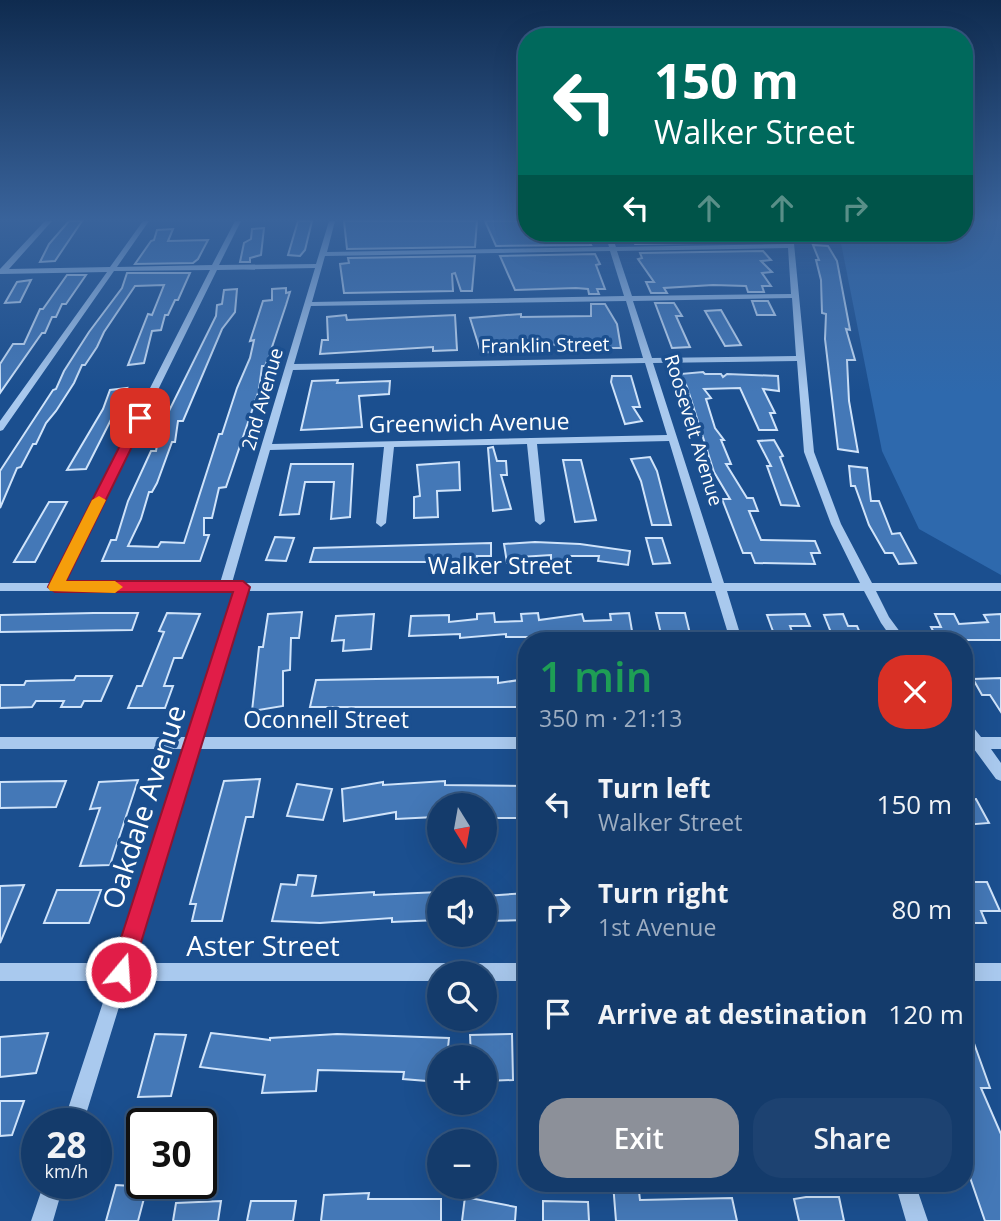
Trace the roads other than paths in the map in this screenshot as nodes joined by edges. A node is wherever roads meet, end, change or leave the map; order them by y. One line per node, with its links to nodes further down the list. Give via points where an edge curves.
1 (106, 278): 12 (street)
2 (210, 278): 20 (street)
3 (314, 278): 8 (street, 2nd Avenue)
4 (622, 278): 7 (street, Roosevelt Avenue)
5 (794, 278): 6 (street)
6 (795, 296): 7 (street); 9 (street)
7 (629, 299): 8 (street); 10 (street, Roosevelt Avenue)
8 (308, 304): 11 (street, 2nd Avenue)
9 (801, 358): 10 (street, Franklin Street); 24 (street, via 809,452 836,524)
10 (648, 360): 11 (street, Franklin Street); 13 (street, Roosevelt Avenue)
11 (290, 367): 16 (street, 2nd Avenue)
12 (0, 428)
13 (672, 438): 14 (street, Greenwich Avenue); 23 (street, Roosevelt Avenue)
14 (533, 441): 15 (street, Greenwich Avenue); 17 (street)
15 (389, 444): 16 (street, Greenwich Avenue); 18 (street)
16 (267, 447): 21 (street, 2nd Avenue)
17 (540, 521)
18 (381, 523)
19 (0, 587): 20 (street, Walker Street)
20 (55, 587): 21 (street, Walker Street)
21 (225, 587): 22 (street, Walker Street)
22 (243, 587): 23 (street, Walker Street); 29 (street, Oakdale Avenue)
23 (719, 587): 24 (street, Walker Street); 26 (street, Roosevelt Avenue)
24 (868, 587): 25 (street, Walker Street); 27 (street)
25 (1001, 587)
26 (733, 632)
27 (894, 632)
28 (0, 743): 29 (street, Oconnell Street)
29 (194, 743): 30 (street, Oconnell Street); 36 (street, Oakdale Avenue)
30 (518, 743)
31 (973, 743): 32 (street)
32 (1001, 743)
33 (973, 745): 34 (street)
34 (1001, 774)
35 (0, 972): 36 (street, Aster Street)
36 (121, 972): 37 (street, Aster Street); 40 (street, Oakdale Avenue)
37 (518, 972)
38 (973, 972): 39 (street)
39 (1001, 972)
40 (78, 1108)
41 (908, 1192): 44 (street)
42 (49, 1199): 43 (street)
43 (42, 1221)
44 (917, 1221)

